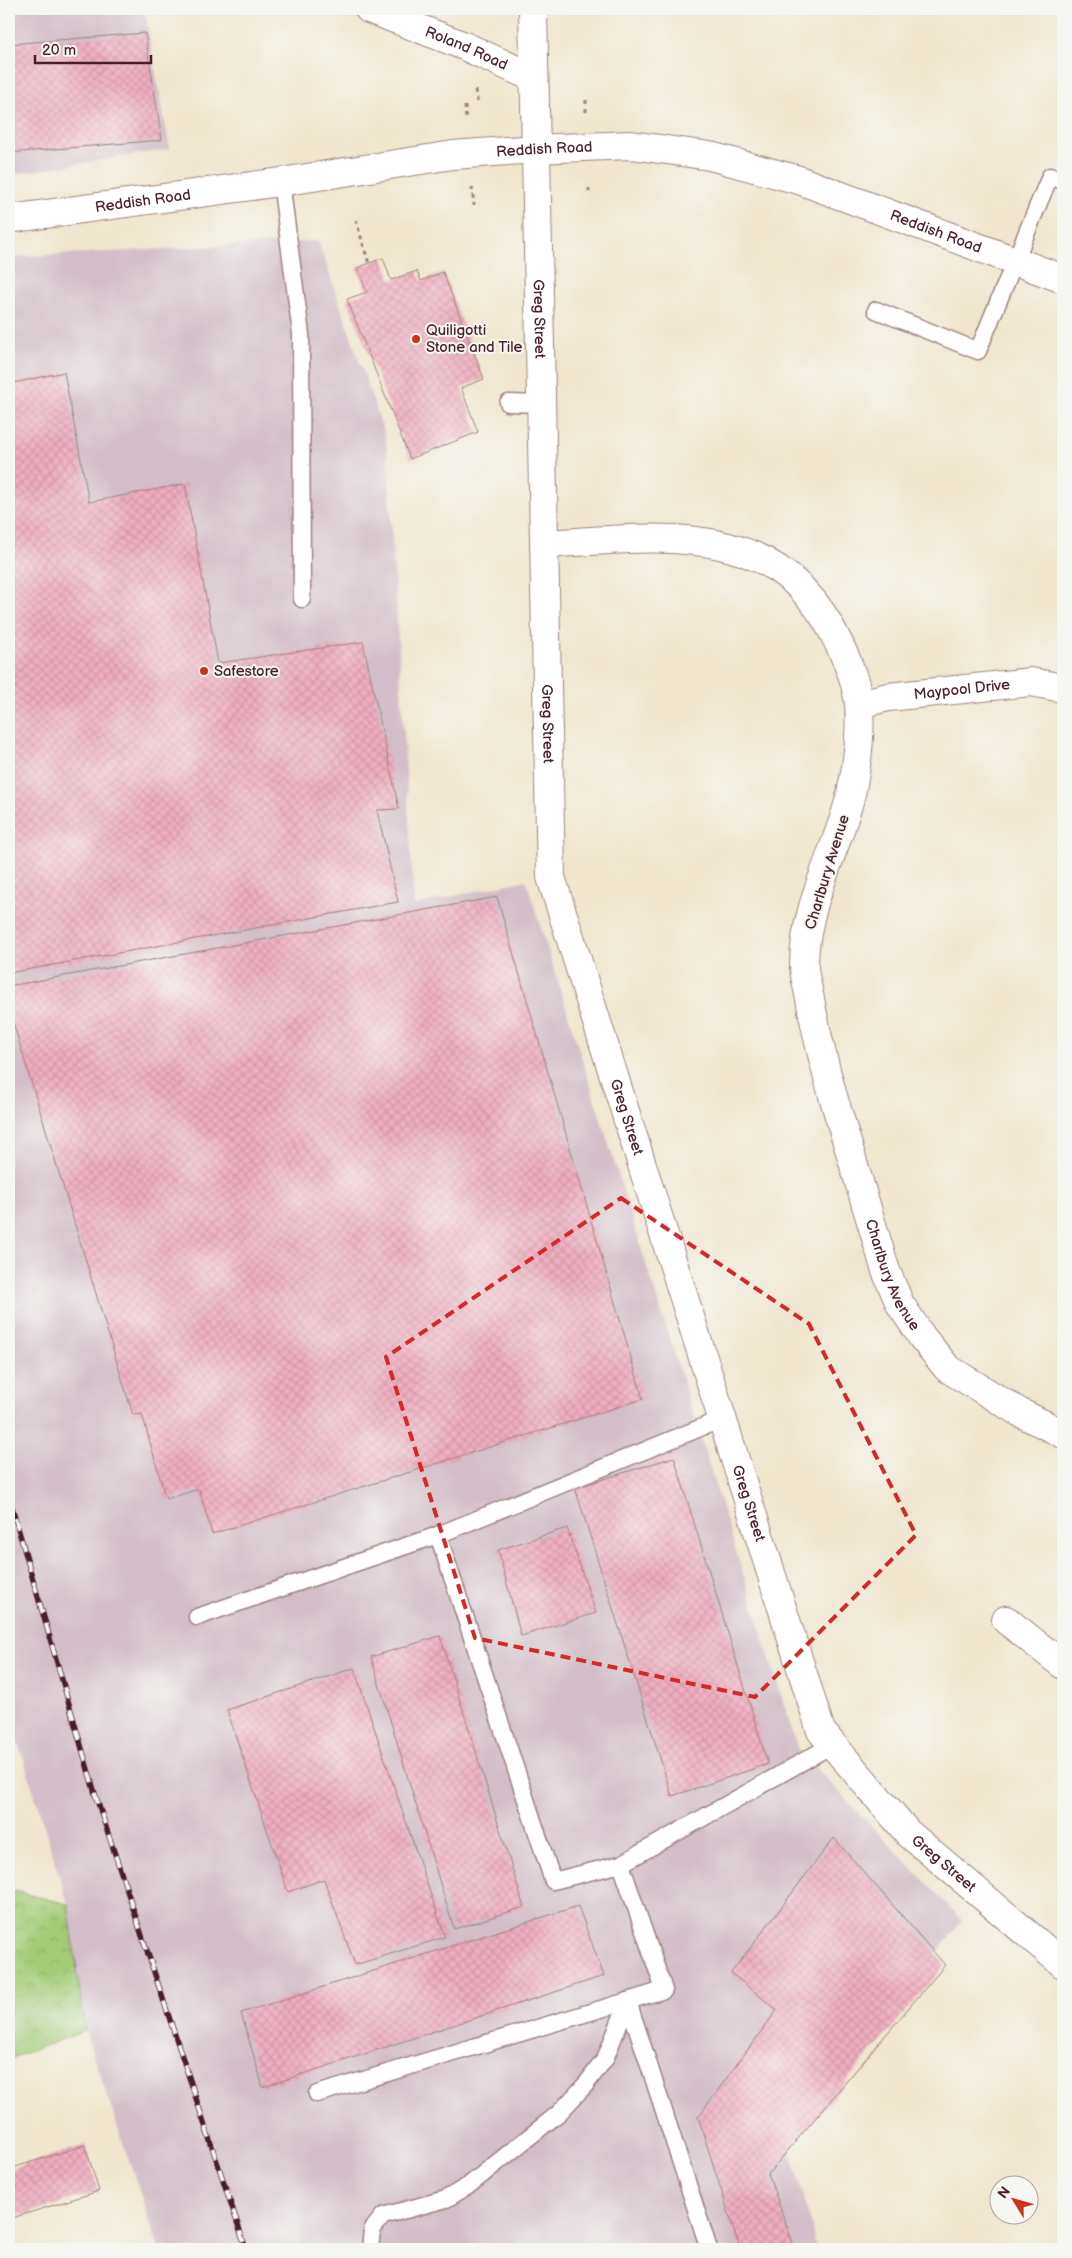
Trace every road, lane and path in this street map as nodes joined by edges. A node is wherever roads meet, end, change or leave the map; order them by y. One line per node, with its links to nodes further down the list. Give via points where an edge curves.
1 (369, 9): 3 (street, Roland Road)
2 (533, 9): 3 (street, Greg Street)
3 (534, 78): 8 (street, Greg Street)
4 (586, 100): 6 (path)
5 (465, 106): 7 (path)
6 (586, 114)
7 (466, 119)
8 (535, 148): 10 (street, Reddish Road, via 453,155); 17 (street, Reddish Road, via 631,146 710,156 799,180); 22 (street, Greg Street)
9 (1063, 181): 17 (lane, via 1050,176)
10 (281, 182): 15 (street, Reddish Road); 24 (lane, via 301,334)
11 (472, 184): 14 (path)
12 (589, 188): 13 (path)
13 (589, 194)
14 (474, 205)
15 (9, 219)
16 (356, 220): 18 (path)
17 (1014, 260): 19 (street, Reddish Road); 20 (lane, via 978,351)
18 (369, 264)
19 (1063, 279)
20 (876, 310)
21 (508, 403): 22 (lane)
22 (541, 404): 23 (street, Greg Street)
23 (546, 544): 26 (street, Charlbury Avenue, via 661,537 694,540 741,550 779,568 806,591 829,621 849,665); 27 (street, Greg Street, via 551,878)
24 (302, 599)
25 (1063, 688): 26 (street, Maypool Drive, via 1031,682 888,697)
26 (859, 704): 28 (street, Charlbury Avenue, via 857,755 850,795 808,930 804,967 818,1042 886,1271 900,1304 947,1368 1019,1412)
27 (722, 1419): 29 (lane); 33 (street, Greg Street, via 821,1731)
28 (1063, 1434)
29 (438, 1535): 30 (lane); 34 (lane, via 553,1881)
30 (197, 1617)
31 (1006, 1620): 32 (street)
32 (1063, 1665)
33 (832, 1745): 34 (lane); 35 (street, Greg Street, via 908,1834)
34 (621, 1864): 36 (lane, via 664,1990)
35 (1063, 1964)
36 (628, 2001): 37 (lane); 38 (lane, via 605,2059 559,2113 446,2200 383,2216 372,2230); 39 (lane)
37 (317, 2094)
38 (370, 2249)
39 (709, 2249)

